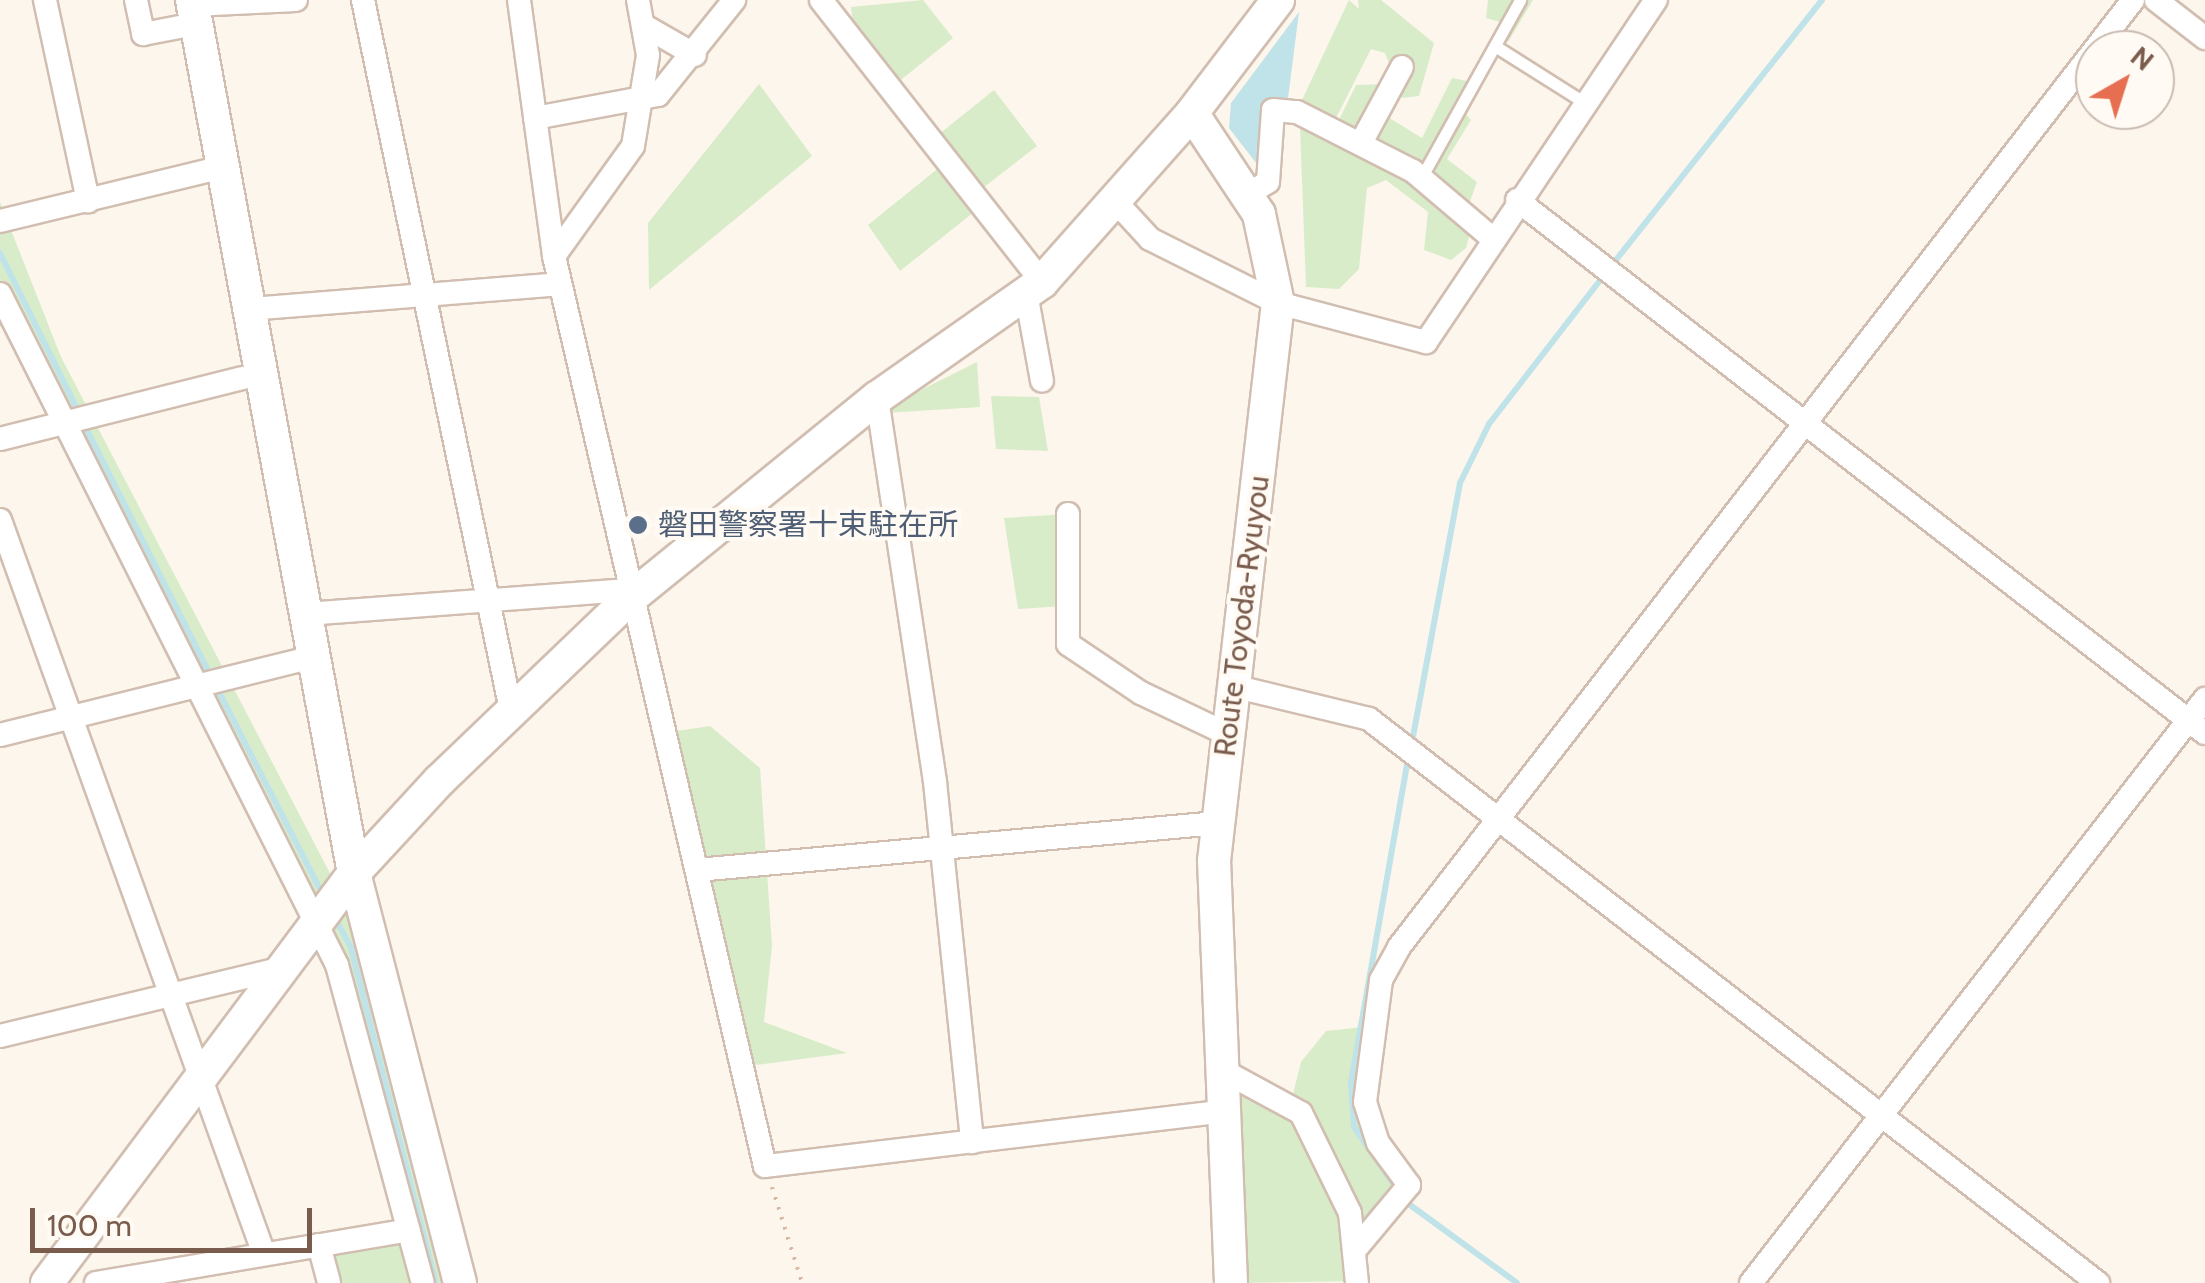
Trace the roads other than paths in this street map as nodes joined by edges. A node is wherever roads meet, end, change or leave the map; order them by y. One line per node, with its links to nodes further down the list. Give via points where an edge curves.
1 (46, 0): 30 (street)
2 (136, 0): 14 (street, via 142,34)
3 (296, 0): 14 (street)
4 (363, 0): 38 (street)
5 (519, 0): 24 (street)
6 (638, 0): 16 (street)
7 (734, 0): 19 (street)
8 (821, 0): 15 (street)
9 (1278, 0): 23 (street)
10 (1520, 0): 18 (lane)
11 (1656, 0): 22 (street)
12 (2133, 0): 46 (street)
13 (2156, 0): 17 (street)
14 (193, 10): 26 (street)
15 (841, 11): 37 (street)
16 (648, 28): 19 (street); 21 (street)
17 (2205, 38)
18 (1495, 46): 22 (lane); 27 (lane)
19 (695, 54): 21 (street, via 675,82)
20 (1402, 67): 25 (street)
21 (636, 99): 24 (street); 35 (street, via 633,146)
22 (1585, 103): 31 (street)
23 (1192, 113): 29 (street, Route Toyoda-Ryuyou); 32 (street)
24 (535, 118): 35 (street)
25 (1362, 140): 27 (street); 29 (street, via 1273,110 1268,182)
26 (222, 167): 30 (street); 41 (street)
27 (1421, 178): 34 (street)
28 (0, 194): 33 (street)
29 (1248, 194): 40 (street, Route Toyoda-Ryuyou)
30 (88, 200): 33 (street)
31 (1516, 200): 34 (street); 46 (street)
32 (1116, 202): 37 (street); 40 (street, via 1150,239)
33 (3, 220)
34 (1492, 238): 40 (street, via 1426,342)
35 (554, 256): 36 (street)
36 (560, 284): 38 (street); 51 (street)
37 (1034, 288): 43 (street); 44 (street)
38 (422, 292): 41 (street); 52 (street)
39 (0, 294): 45 (street)
40 (1278, 303): 56 (street, Route Toyoda-Ryuyou)
41 (250, 309): 42 (street)
42 (262, 374): 45 (street); 53 (street)
43 (1042, 381)
44 (877, 398): 51 (street); 65 (street)
45 (63, 424): 47 (street); 55 (street)
46 (1806, 426): 60 (street); 63 (street)
47 (0, 439)
48 (1068, 514): 62 (street, via 1068,644 1140,694)
49 (0, 520): 50 (street)
50 (9, 574): 59 (street)
51 (628, 595): 52 (street); 58 (street); 66 (street)
52 (488, 602): 53 (street); 58 (street)
53 (306, 614): 54 (street)
54 (314, 656): 55 (street); 67 (street)
55 (198, 686): 59 (street); 68 (street)
56 (1234, 686): 62 (street, Route Toyoda-Ryuyou); 63 (street, via 1369,719)
57 (2205, 700): 60 (street)
58 (510, 710): 67 (street)
59 (73, 717): 61 (street); 70 (street)
60 (2197, 726): 75 (street)
61 (0, 735)
62 (1229, 735): 64 (street, Route Toyoda-Ryuyou)
63 (1500, 814): 75 (street); 79 (street, via 1381,980 1365,1102 1378,1143 1408,1185)
64 (1217, 823): 65 (street); 72 (street, Route Toyoda-Ryuyou)
65 (942, 844): 66 (street); 76 (street)
66 (696, 870): 76 (street, via 765,1166)
67 (354, 873): 68 (street); 85 (street)
68 (315, 924): 69 (street); 77 (street, via 338,965)
69 (283, 968): 70 (street); 73 (street)
70 (170, 994): 71 (street); 73 (street)
71 (0, 1036)
72 (1220, 1069): 74 (street, Route Toyoda-Ryuyou); 79 (street, via 1301,1113 1350,1214)
73 (200, 1078): 80 (street); 81 (street)
74 (1222, 1112): 76 (street); 86 (street, Route Toyoda-Ryuyou)
75 (1882, 1116): 88 (street); 89 (street)
76 (972, 1142)
77 (408, 1230): 78 (street); 84 (street)
78 (320, 1245): 80 (street); 83 (street)
79 (1354, 1250): 87 (street)
80 (264, 1254): 82 (street)
81 (56, 1280)
82 (96, 1283)
83 (329, 1283)
84 (423, 1283)
85 (460, 1283)
86 (1231, 1283)
87 (1358, 1283)
88 (1751, 1283)
89 (2098, 1283)

